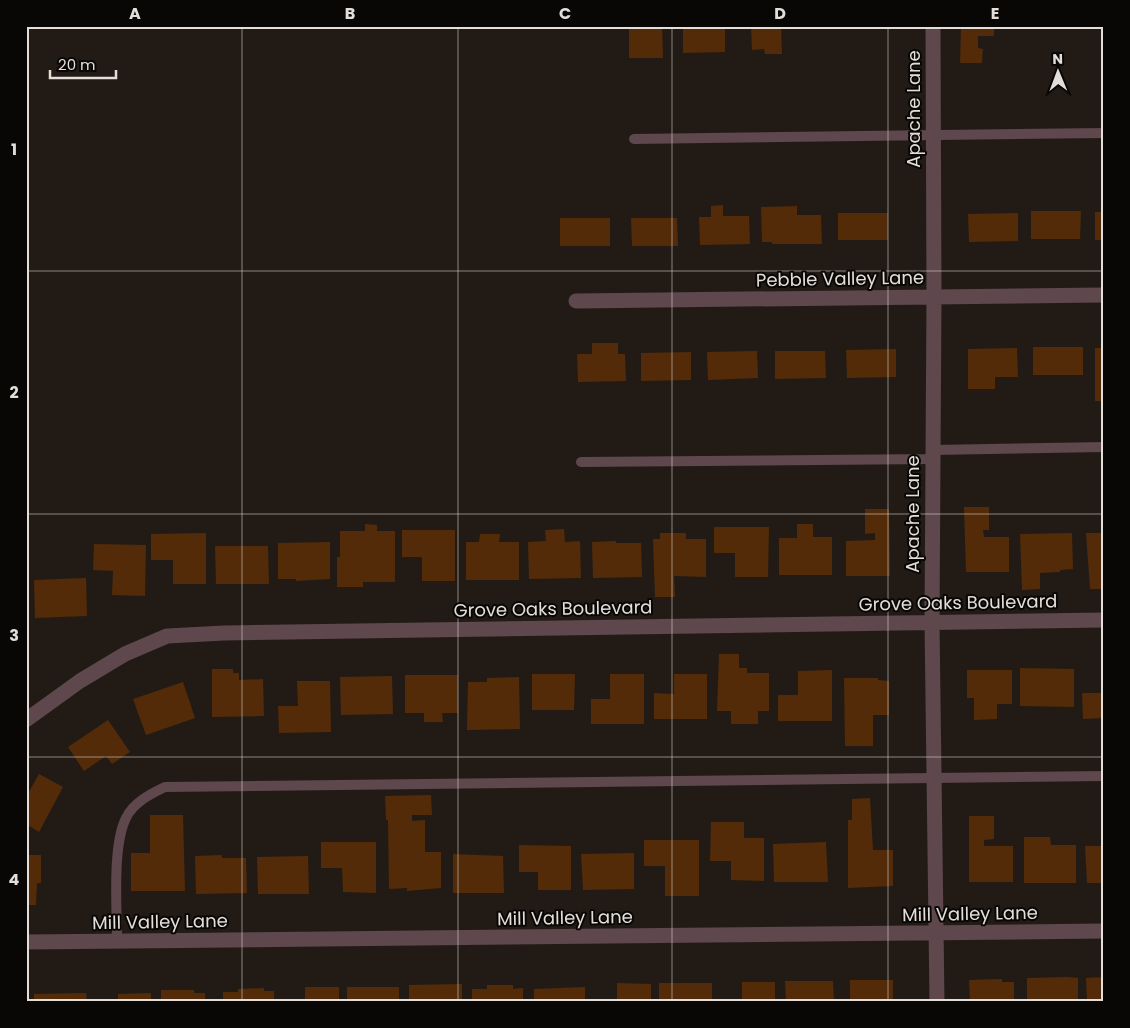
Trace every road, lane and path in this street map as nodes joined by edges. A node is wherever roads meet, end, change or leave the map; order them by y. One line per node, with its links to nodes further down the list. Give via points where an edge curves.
1 (933, 26): 3 (street, Apache Lane)
2 (1104, 133): 3 (lane)
3 (933, 134): 4 (lane); 6 (street, Apache Lane)
4 (634, 139)
5 (1104, 294): 6 (street, Pebble Valley Lane)
6 (934, 296): 7 (street, Pebble Valley Lane); 9 (street, Apache Lane)
7 (576, 301)
8 (1104, 447): 9 (lane)
9 (933, 454): 10 (lane); 12 (street, Apache Lane)
10 (581, 462)
11 (1104, 620): 12 (street, Grove Oaks Boulevard)
12 (932, 622): 13 (street, Grove Oaks Boulevard, via 167,636 125,654); 15 (street, Apache Lane)
13 (26, 720)
14 (1104, 776): 15 (lane)
15 (934, 778): 17 (street, Apache Lane); 18 (lane, via 164,787 136,805 126,817 119,839)
16 (1104, 931): 17 (street, Mill Valley Lane)
17 (937, 933): 18 (street, Mill Valley Lane); 20 (street, Apache Lane)
18 (117, 941): 19 (street, Mill Valley Lane)
19 (26, 942)
20 (937, 1002)

